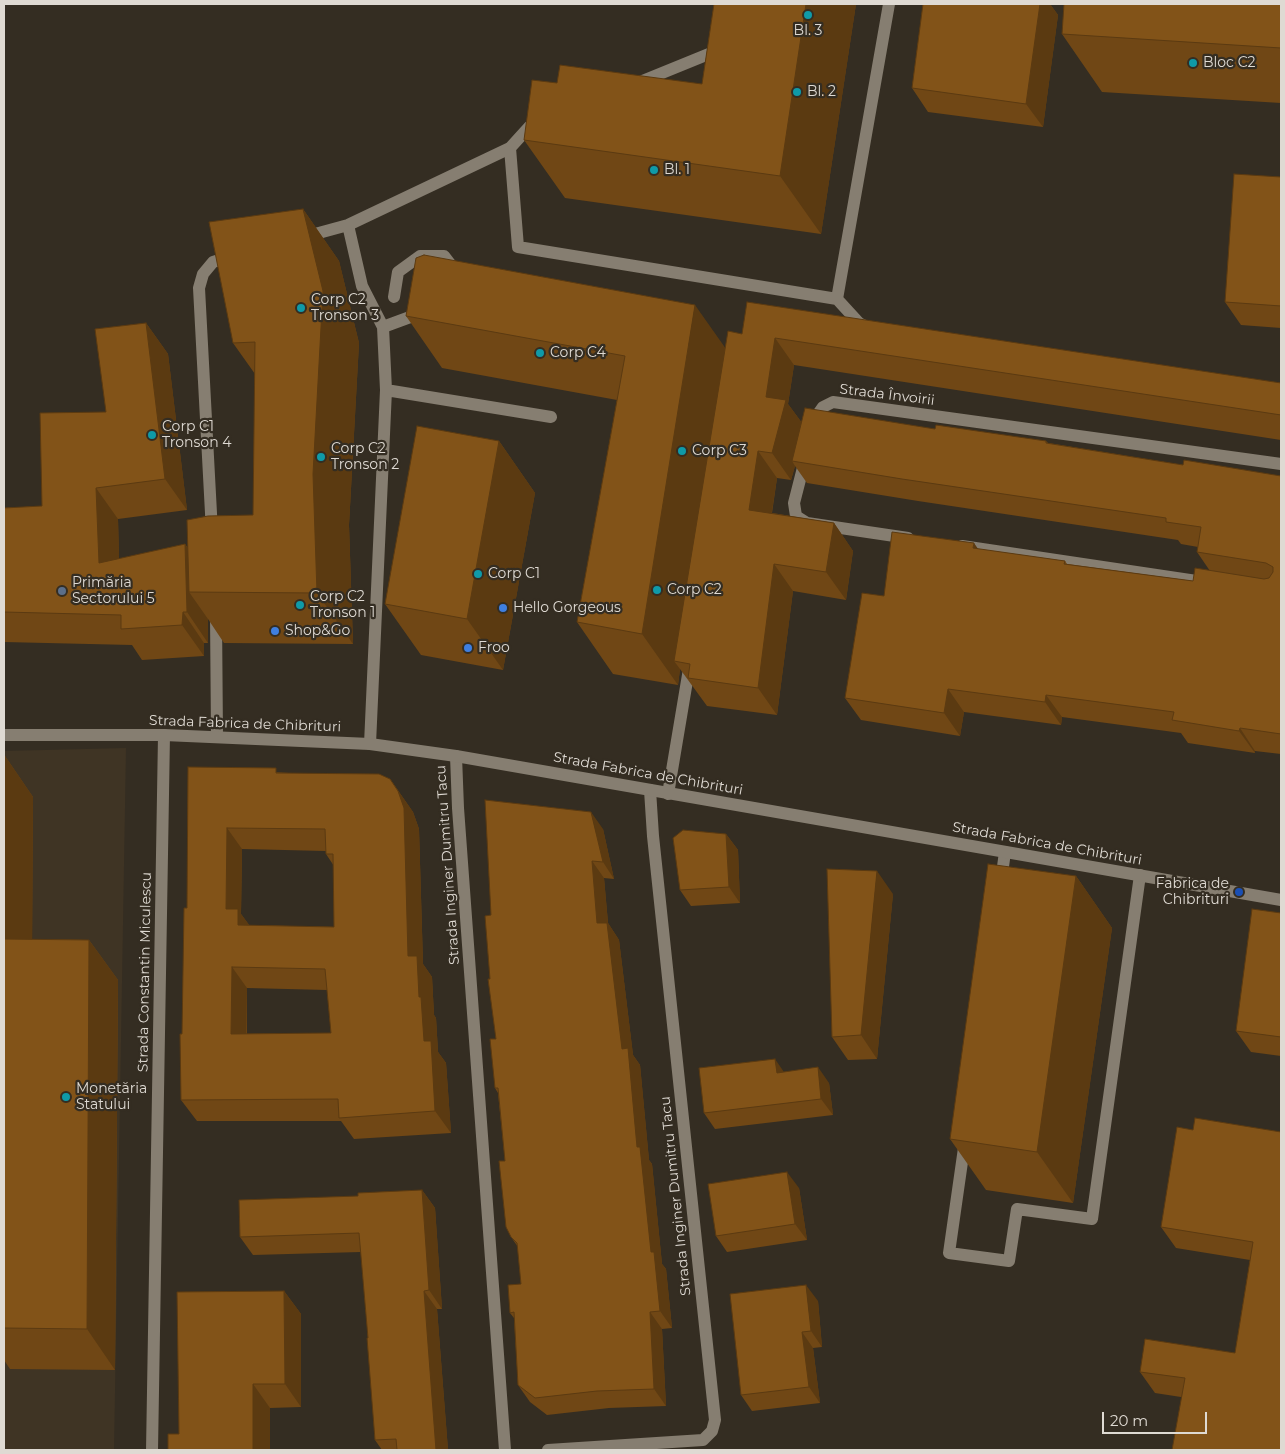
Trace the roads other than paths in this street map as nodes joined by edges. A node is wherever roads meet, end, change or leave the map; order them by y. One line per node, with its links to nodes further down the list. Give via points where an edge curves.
1 (889, 4): 11 (street)
2 (730, 43): 3 (street)
3 (622, 89)
4 (548, 119): 5 (street, via 530,126)
5 (510, 148): 6 (street); 11 (street, via 518,247)
6 (348, 225): 7 (street); 13 (street, via 362,286)
7 (292, 240)
8 (246, 252): 20 (street, via 213,262 202,274 199,288)
9 (463, 287): 10 (street, via 444,256 420,256 398,272)
10 (394, 296)
11 (837, 299): 14 (street, via 858,323)
12 (428, 310): 13 (street)
13 (383, 327): 15 (street)
14 (879, 332)
15 (386, 390): 16 (street); 27 (street)
16 (551, 417)
17 (1281, 464): 18 (street, Strada Învoirii, via 833,402 823,408 816,416 794,503 796,516 807,523)
18 (916, 539)
19 (946, 544): 21 (street)
20 (213, 546)
21 (1222, 585)
22 (216, 606): 26 (street)
23 (692, 648): 30 (street)
24 (4, 734): 25 (street, Strada Fabrica de Chibrituri)
25 (164, 735): 26 (street, Strada Fabrica de Chibrituri); 36 (street, Strada Constantin Miculescu)
26 (217, 737): 27 (street, Strada Fabrica de Chibrituri)
27 (370, 744): 28 (street, Strada Fabrica de Chibrituri)
28 (456, 756): 29 (street, Strada Fabrica de Chibrituri); 37 (street, Strada Inginer Dumitru Tacu)
29 (650, 790): 30 (street, Strada Fabrica de Chibrituri); 38 (street, Strada Inginer Dumitru Tacu, via 715,1420 712,1432 703,1440)
30 (668, 794): 31 (street, Strada Fabrica de Chibrituri)
31 (1005, 852): 32 (street, Strada Fabrica de Chibrituri); 33 (street)
32 (1140, 875): 34 (street, Strada Fabrica de Chibrituri); 35 (street, via 1092,1219 1017,1209 1009,1261 949,1253)
33 (1000, 890)
34 (1281, 900)
35 (967, 1126)
36 (152, 1450)
37 (505, 1450)
38 (548, 1450)

